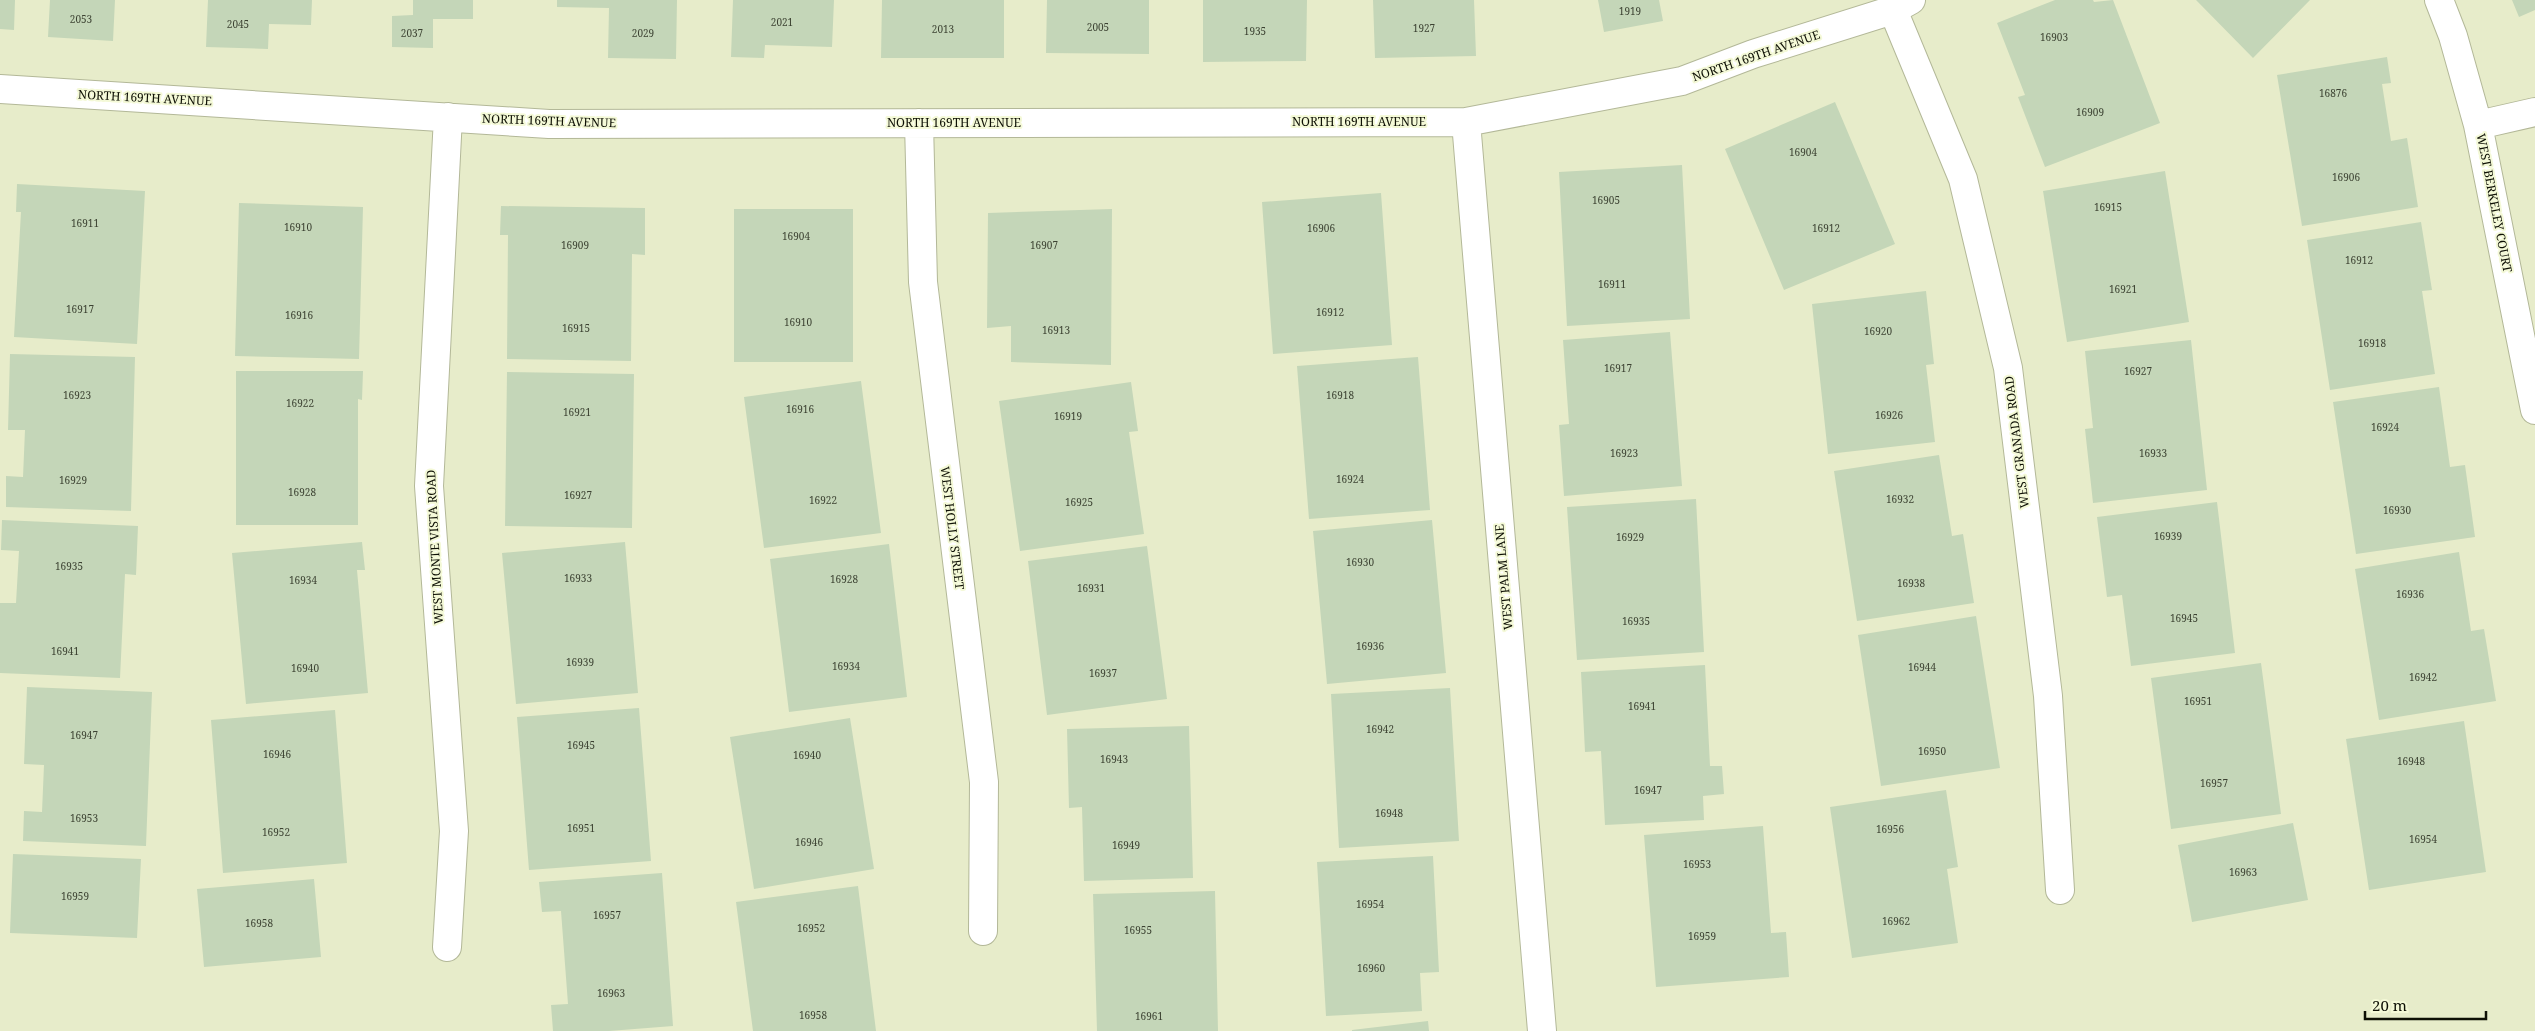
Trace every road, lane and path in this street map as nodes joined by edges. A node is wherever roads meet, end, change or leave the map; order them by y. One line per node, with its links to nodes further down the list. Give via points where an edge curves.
1 (2439, 0): 8 (street, WEST BERKELEY COURT, via 2453,36)
2 (1902, 5): 6 (street, NORTH 169TH AVENUE, via 1753,54 1682,82); 10 (street, WEST GRANADA ROAD, via 1962,179 2008,368 2048,696)
3 (0, 90): 5 (street, NORTH 169TH AVENUE)
4 (2535, 112): 8 (street)
5 (448, 117): 7 (street, NORTH 169TH AVENUE, via 549,124); 12 (street, WEST MONTE VISTA ROAD, via 429,486 454,831)
6 (1466, 122): 7 (street, NORTH 169TH AVENUE); 13 (street, WEST PALM LANE)
7 (919, 123): 11 (street, WEST HOLLY STREET, via 923,282 984,782)
8 (2478, 125): 9 (street, WEST BERKELEY COURT)
9 (2535, 410)
10 (2060, 890)
11 (983, 931)
12 (448, 947)
13 (1542, 1031)

